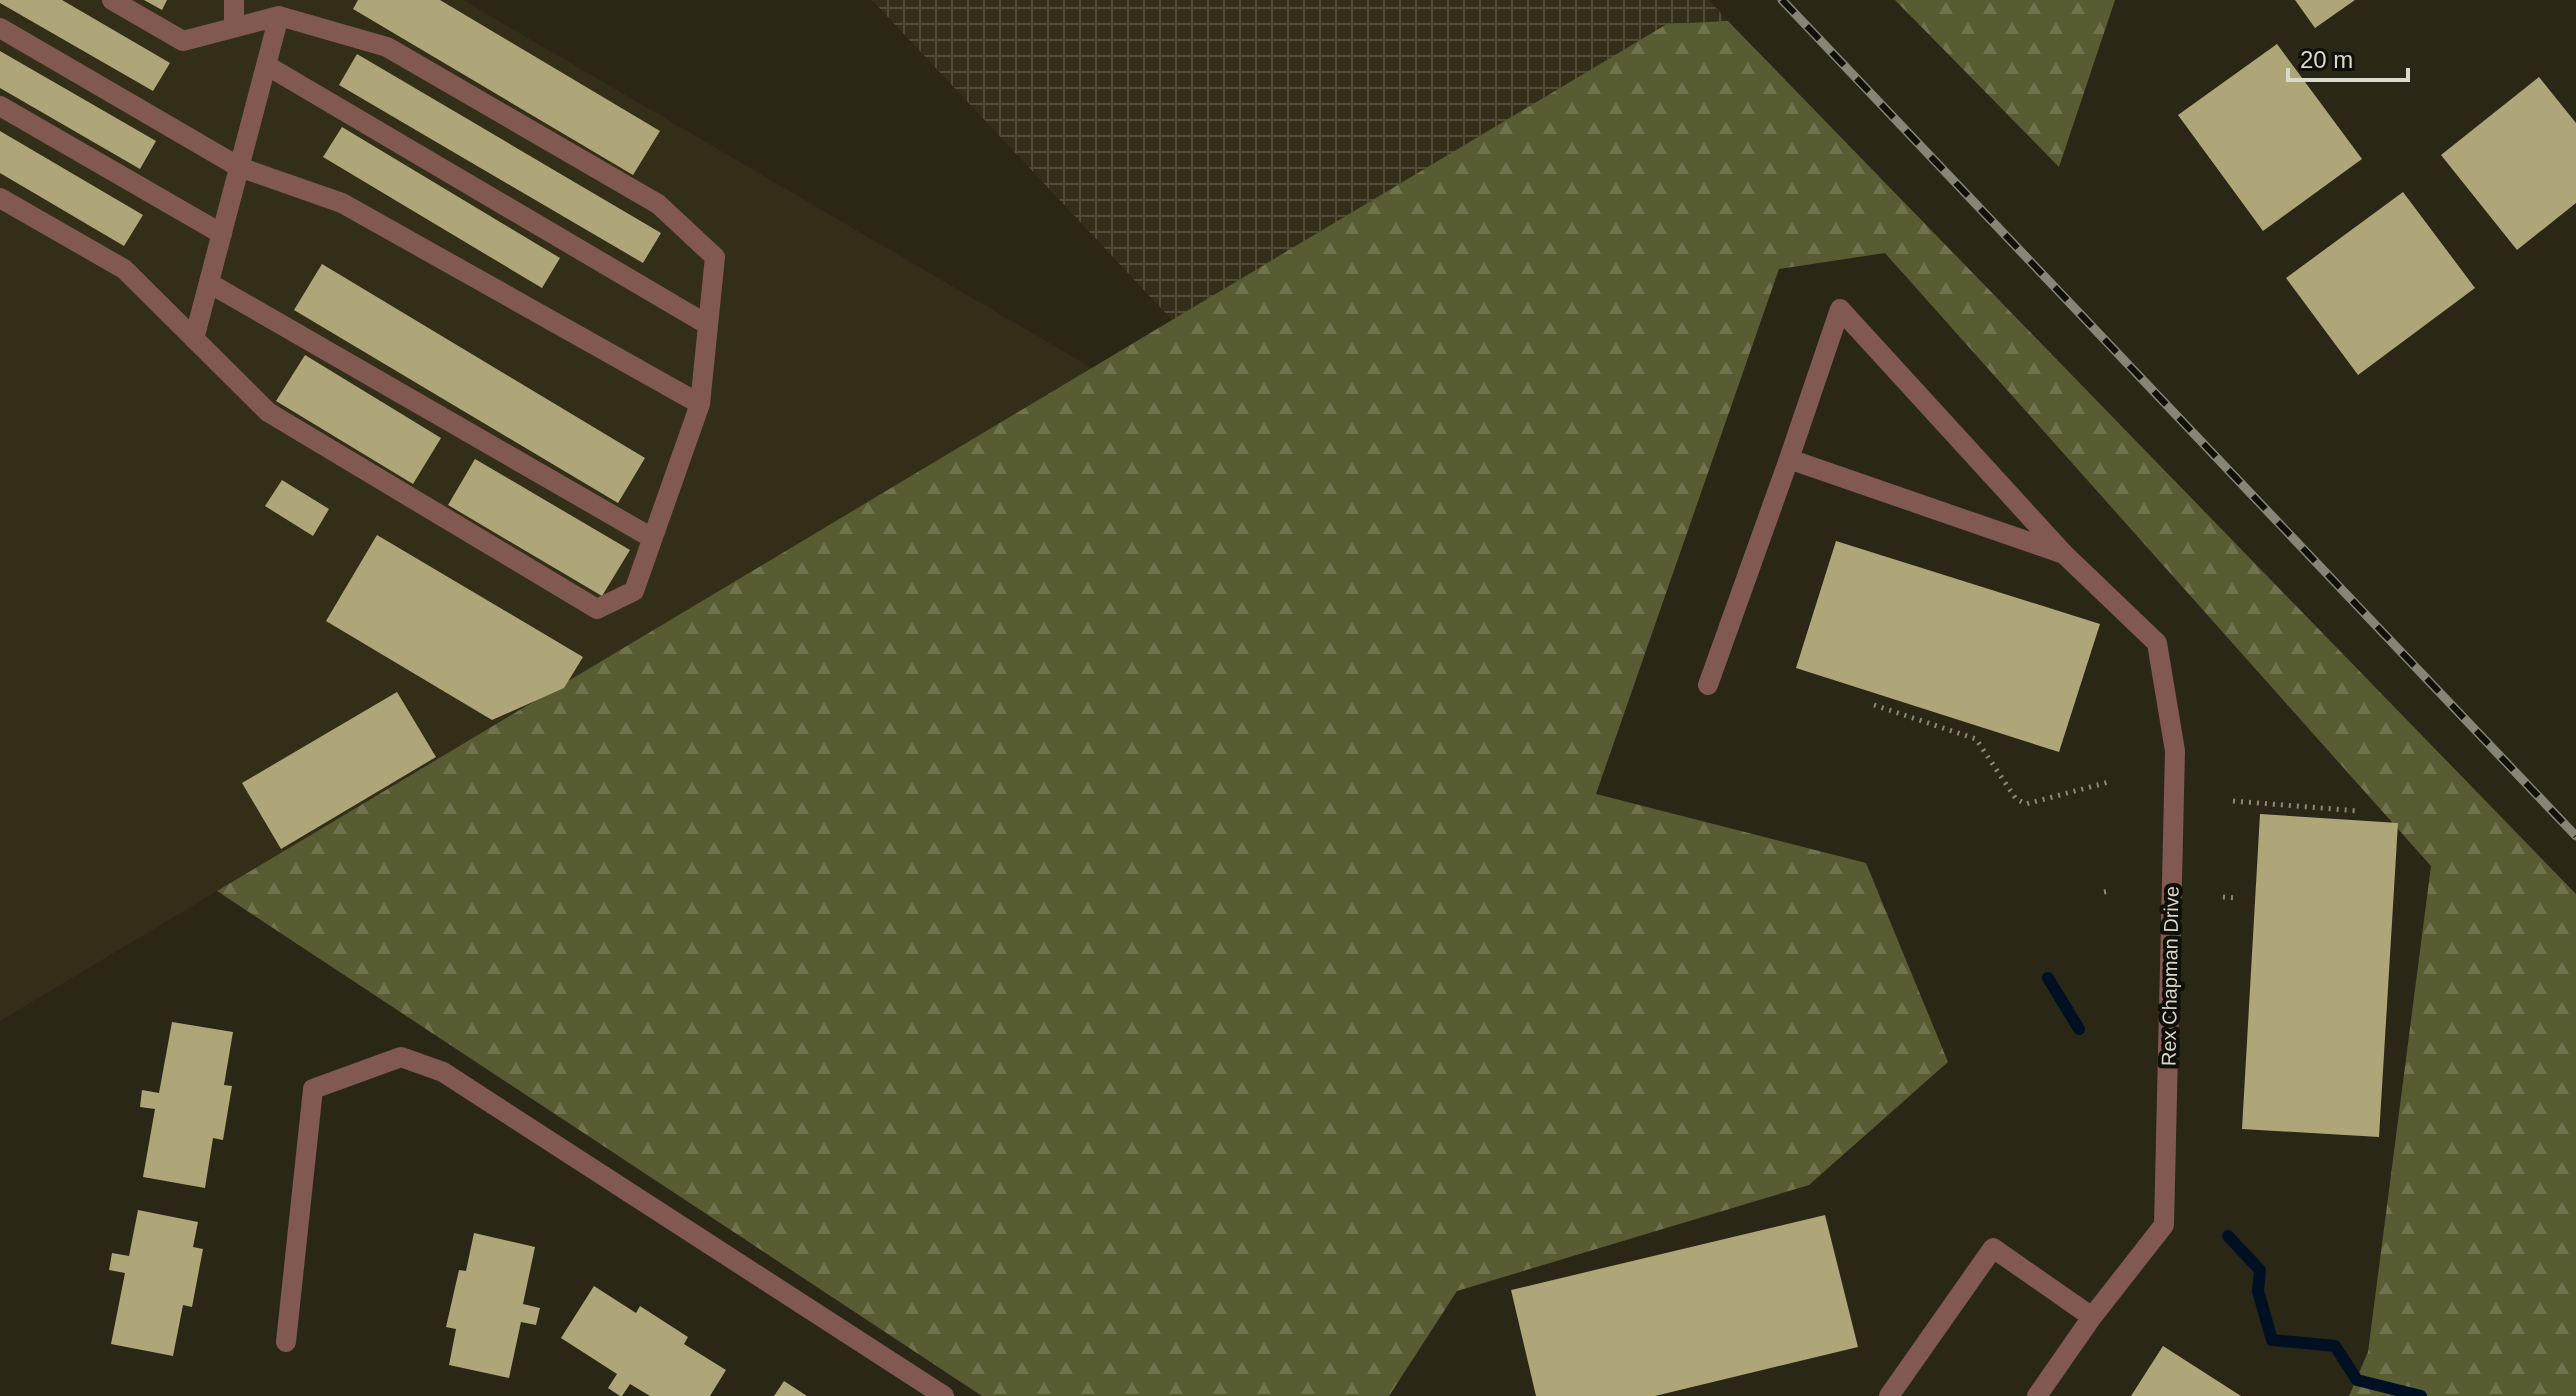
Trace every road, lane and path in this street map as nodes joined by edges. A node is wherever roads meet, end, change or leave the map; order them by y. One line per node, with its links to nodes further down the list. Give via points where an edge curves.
1 (112, 0): 5 (street, via 183,41)
2 (234, 0): 5 (street)
3 (279, 16): 5 (street); 6 (street); 12 (street, via 387,47 658,204 715,257)
4 (0, 28): 8 (street)
5 (234, 28)
6 (266, 65): 8 (street); 12 (street)
7 (0, 106): 10 (street)
8 (239, 167): 10 (street); 14 (street, via 342,203)
9 (0, 198): 13 (street, via 124,269)
10 (222, 234): 11 (street)
11 (209, 283): 13 (street); 16 (street)
12 (708, 325): 14 (street)
13 (194, 339): 16 (street, via 268,412 597,609 634,591)
14 (700, 404): 16 (street)
15 (1789, 459): 17 (street); 17 (street, Rex Chapman Drive, via 1840,309); 18 (street)
16 (652, 538)
17 (2064, 554): 25 (street, Rex Chapman Drive, via 2157,643 2175,751 2164,1225)
18 (1708, 685)
19 (1874, 705): 20 (path, via 1976,739 2016,799 2026,804)
20 (2109, 782)
21 (2233, 801): 22 (path)
22 (2359, 811)
23 (2223, 897): 24 (path)
24 (2237, 898)
25 (2092, 1317): 28 (street, via 1993,1248); 29 (street, Rex Chapman Drive)
26 (286, 1342): 27 (street, via 313,1089 401,1057 443,1072)
27 (944, 1396)
28 (1889, 1396)
29 (2037, 1396)

